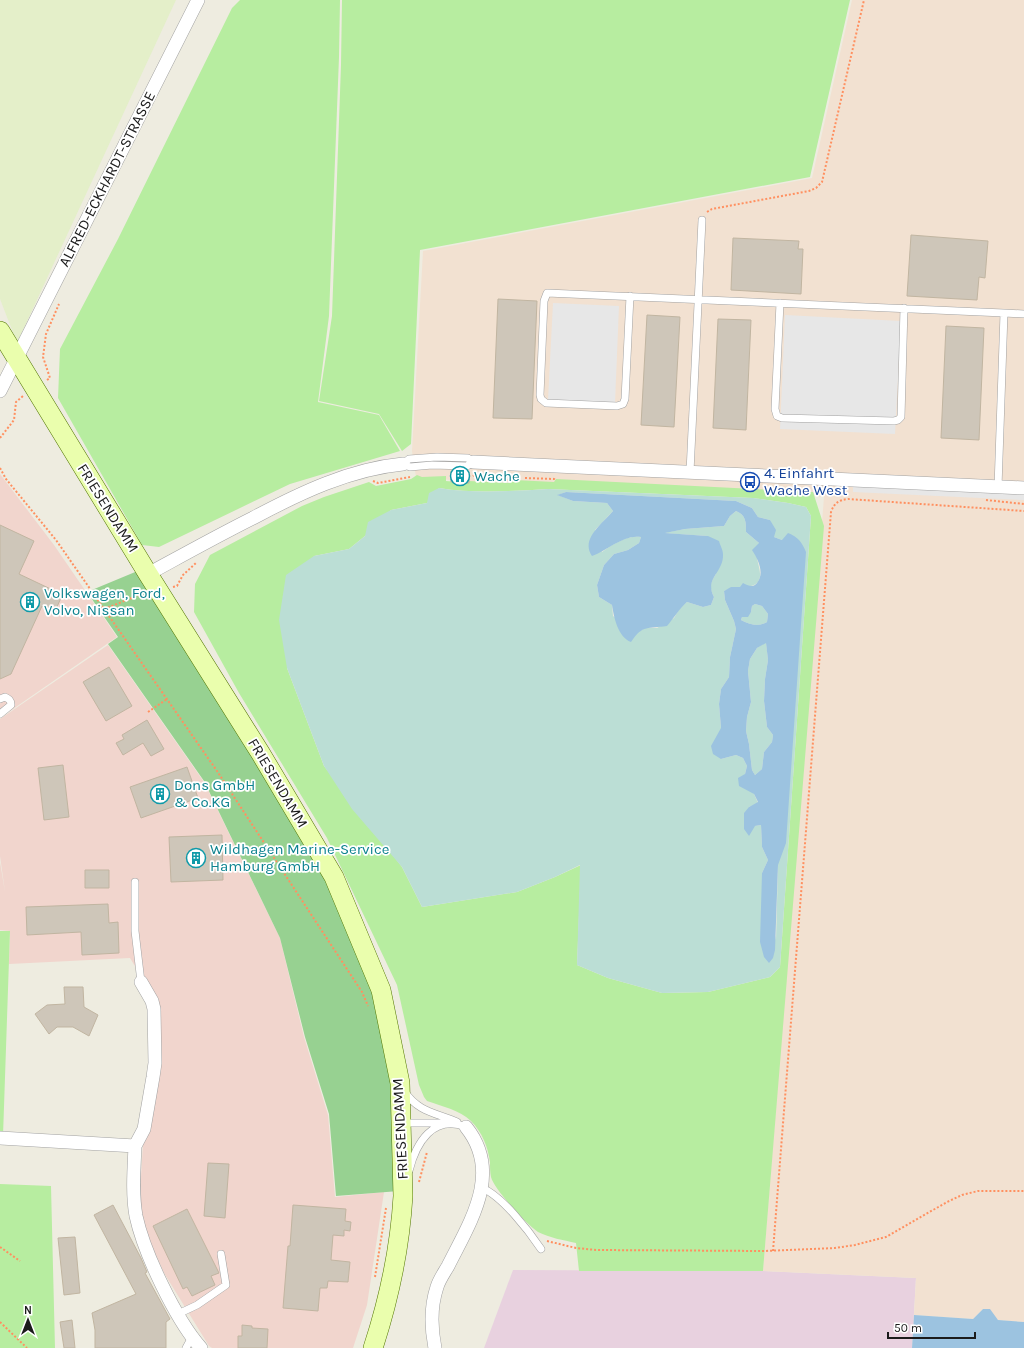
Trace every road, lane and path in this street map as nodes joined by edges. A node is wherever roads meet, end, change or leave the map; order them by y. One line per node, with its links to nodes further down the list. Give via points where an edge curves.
1 (198, 0): 12 (street, ALFRED-ECKHARDT-STRASSE)
2 (864, 0): 3 (path, via 822,182 809,191 712,209 705,213)
3 (702, 220): 5 (lane)
4 (630, 296): 4 (lane, via 623,404 618,406 546,403 541,399 544,302 547,293); 5 (lane)
5 (698, 300): 6 (lane); 19 (lane)
6 (780, 303): 7 (lane); 7 (lane, via 775,409 777,416 782,418 898,420 901,417)
7 (904, 308): 8 (lane)
8 (1004, 313): 9 (lane); 22 (lane)
9 (1024, 314)
10 (0, 316): 12 (main road, FRIESENDAMM)
11 (0, 331): 12 (main road, FRIESENDAMM)
12 (17, 358): 13 (street, ALFRED-ECKHARDT-STRASSE); 26 (main road, FRIESENDAMM)
13 (0, 391)
14 (16, 402): 15 (path, via 14,420)
15 (0, 438)
16 (473, 462): 17 (lane, via 468,466 410,467); 19 (street)
17 (403, 464): 26 (street, via 366,471 301,494 208,541)
18 (0, 468): 27 (path, via 56,540)
19 (690, 472): 22 (street)
20 (414, 474): 21 (path, via 378,483)
21 (369, 480)
22 (998, 487): 23 (street)
23 (1024, 488)
24 (1024, 511): 49 (path, via 848,499 833,506)
25 (200, 560): 26 (path, via 182,575 177,586)
26 (153, 581): 27 (path); 35 (main road, FRIESENDAMM, via 334,877 381,990)
27 (104, 609): 29 (path)
28 (2, 697): 31 (lane, via 10,700 11,705)
29 (167, 699): 30 (path); 34 (path, via 362,992)
30 (148, 712)
31 (0, 714)
32 (135, 882): 33 (lane)
33 (141, 982): 41 (street, via 154,1009 155,1063 144,1129)
34 (370, 1012)
35 (400, 1083): 36 (lane, via 409,1099); 37 (main road, FRIESENDAMM)
36 (420, 1108): 37 (lane, via 412,1106 403,1110); 39 (lane, via 450,1118)
37 (401, 1119): 38 (lane); 44 (main road, FRIESENDAMM)
38 (450, 1123): 39 (lane); 44 (lane, via 433,1129 424,1138 411,1164)
39 (466, 1127): 42 (street, via 479,1149)
40 (0, 1138): 41 (street)
41 (135, 1146): 53 (street, via 136,1216 152,1262)
42 (482, 1188): 46 (lane, via 496,1196); 59 (street, via 475,1211 437,1287 431,1317)
43 (1024, 1192): 49 (path, via 978,1191 962,1195 886,1237 867,1243 835,1248)
44 (403, 1196): 58 (main road, FRIESENDAMM, via 395,1261)
45 (386, 1208): 52 (path)
46 (530, 1232): 48 (lane); 49 (path, via 544,1240 596,1250)
47 (0, 1247): 51 (path)
48 (541, 1249)
49 (773, 1251)
50 (221, 1254): 53 (lane, via 226,1284 197,1305)
51 (20, 1261)
52 (374, 1284)
53 (178, 1314): 55 (street)
54 (0, 1322): 56 (path)
55 (189, 1343): 57 (street)
56 (27, 1348)
57 (201, 1348)
58 (373, 1348)
59 (435, 1348)

